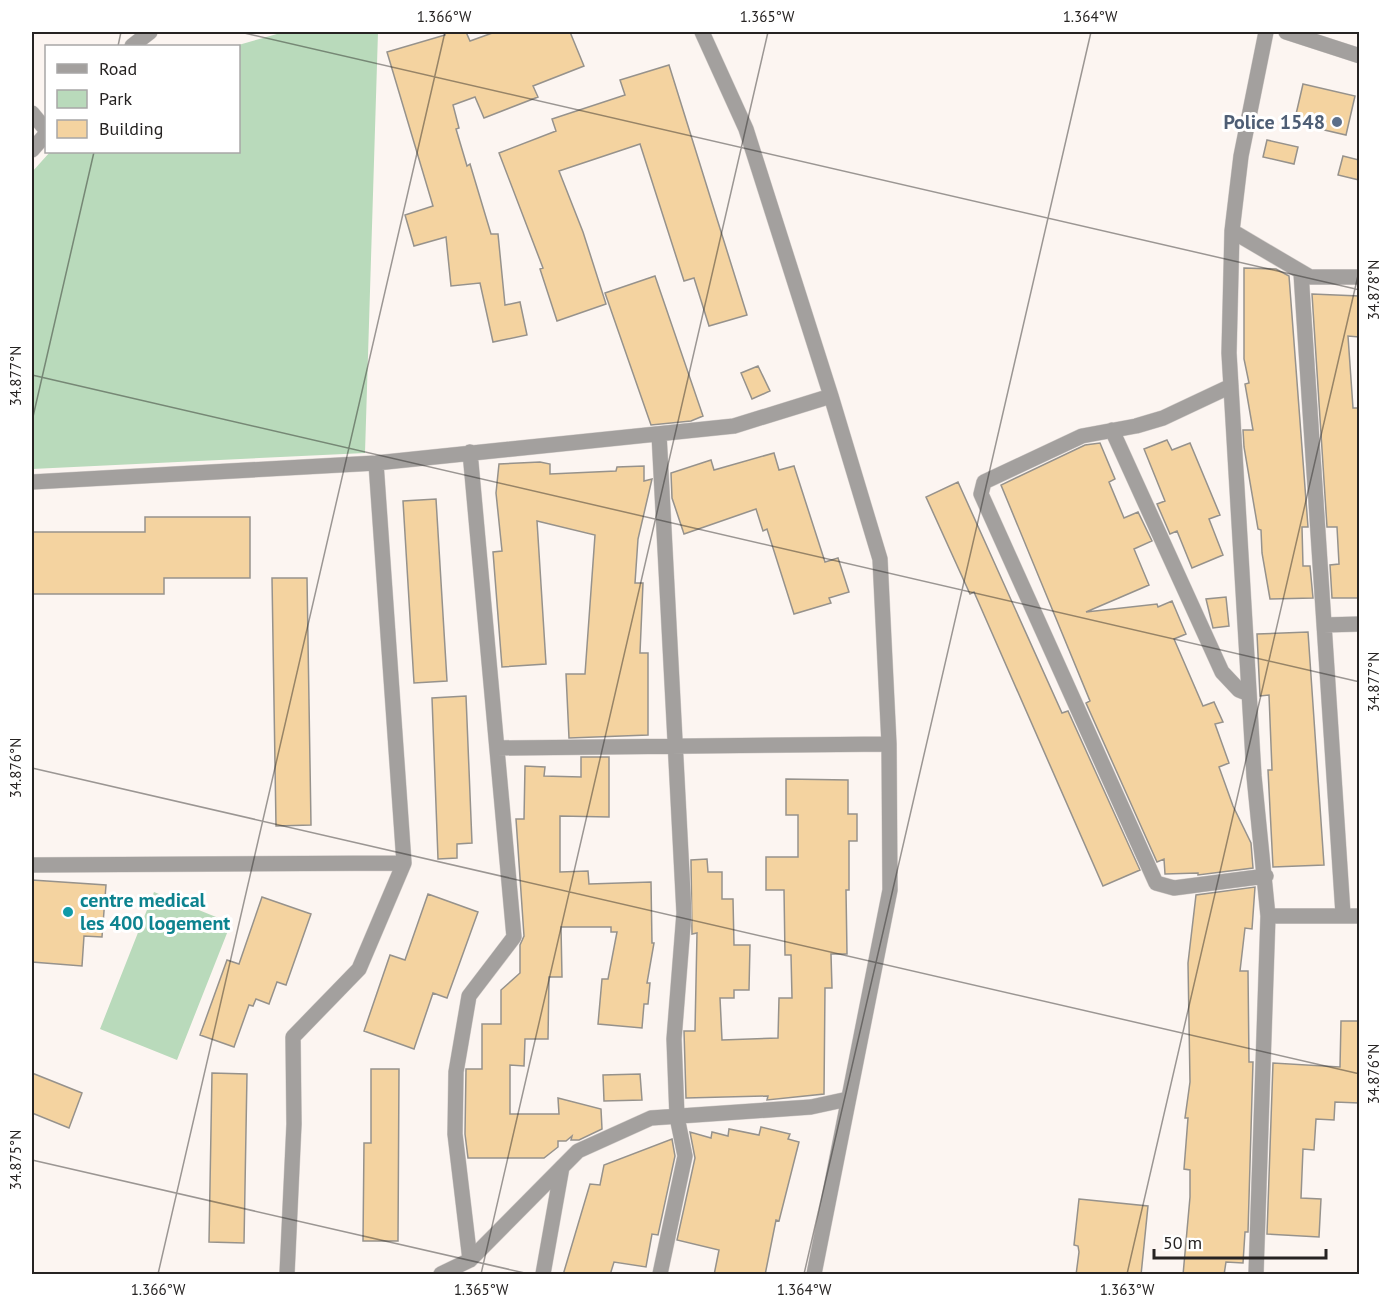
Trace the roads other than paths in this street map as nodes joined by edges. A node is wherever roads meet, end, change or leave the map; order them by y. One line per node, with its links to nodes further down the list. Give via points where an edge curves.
1 (150, 32): 6 (street)
2 (702, 32): 16 (street, via 746,129)
3 (1266, 32): 12 (street, via 1241,156)
4 (1286, 32): 5 (street)
5 (1303, 34): 7 (street)
6 (133, 45)
7 (1359, 56)
8 (32, 113): 9 (street)
9 (45, 131)
10 (45, 133): 11 (street)
11 (32, 150)
12 (1232, 231): 13 (street); 15 (street)
13 (1301, 273): 14 (street, via 1314,278); 23 (street)
14 (1359, 277)
15 (1231, 386): 17 (street, via 1164,418); 24 (street)
16 (831, 396): 18 (street, via 734,426); 25 (street, via 880,560)
17 (1112, 430): 24 (street, via 1222,672 1239,690); 30 (street, via 1082,436 984,482 981,494 1156,883 1174,888)
18 (659, 434): 19 (street); 26 (street)
19 (470, 452): 20 (street); 27 (street)
20 (376, 463): 21 (street); 28 (street)
21 (32, 482)
22 (1359, 624): 23 (street)
23 (1324, 625): 31 (street)
24 (1249, 694): 30 (street)
25 (889, 744): 26 (street); 34 (street, via 890,890)
26 (675, 746): 27 (street); 35 (street, via 684,913 674,1039)
27 (497, 748): 37 (street, via 514,937 469,996 456,1072 455,1134)
28 (404, 863): 29 (street); 38 (street, via 359,969 293,1037 294,1124)
29 (32, 865)
30 (1266, 876): 32 (street)
31 (1343, 914): 32 (street); 33 (street)
32 (1268, 916): 43 (street)
33 (1359, 916)
34 (848, 1099): 35 (street, via 812,1107); 42 (street)
35 (677, 1117): 36 (street, via 651,1118 578,1151); 41 (street, via 686,1156)
36 (562, 1167): 37 (street); 40 (street)
37 (471, 1260): 39 (street)
38 (287, 1275)
39 (441, 1275)
40 (543, 1275)
41 (660, 1275)
42 (814, 1275)
43 (1256, 1275)

